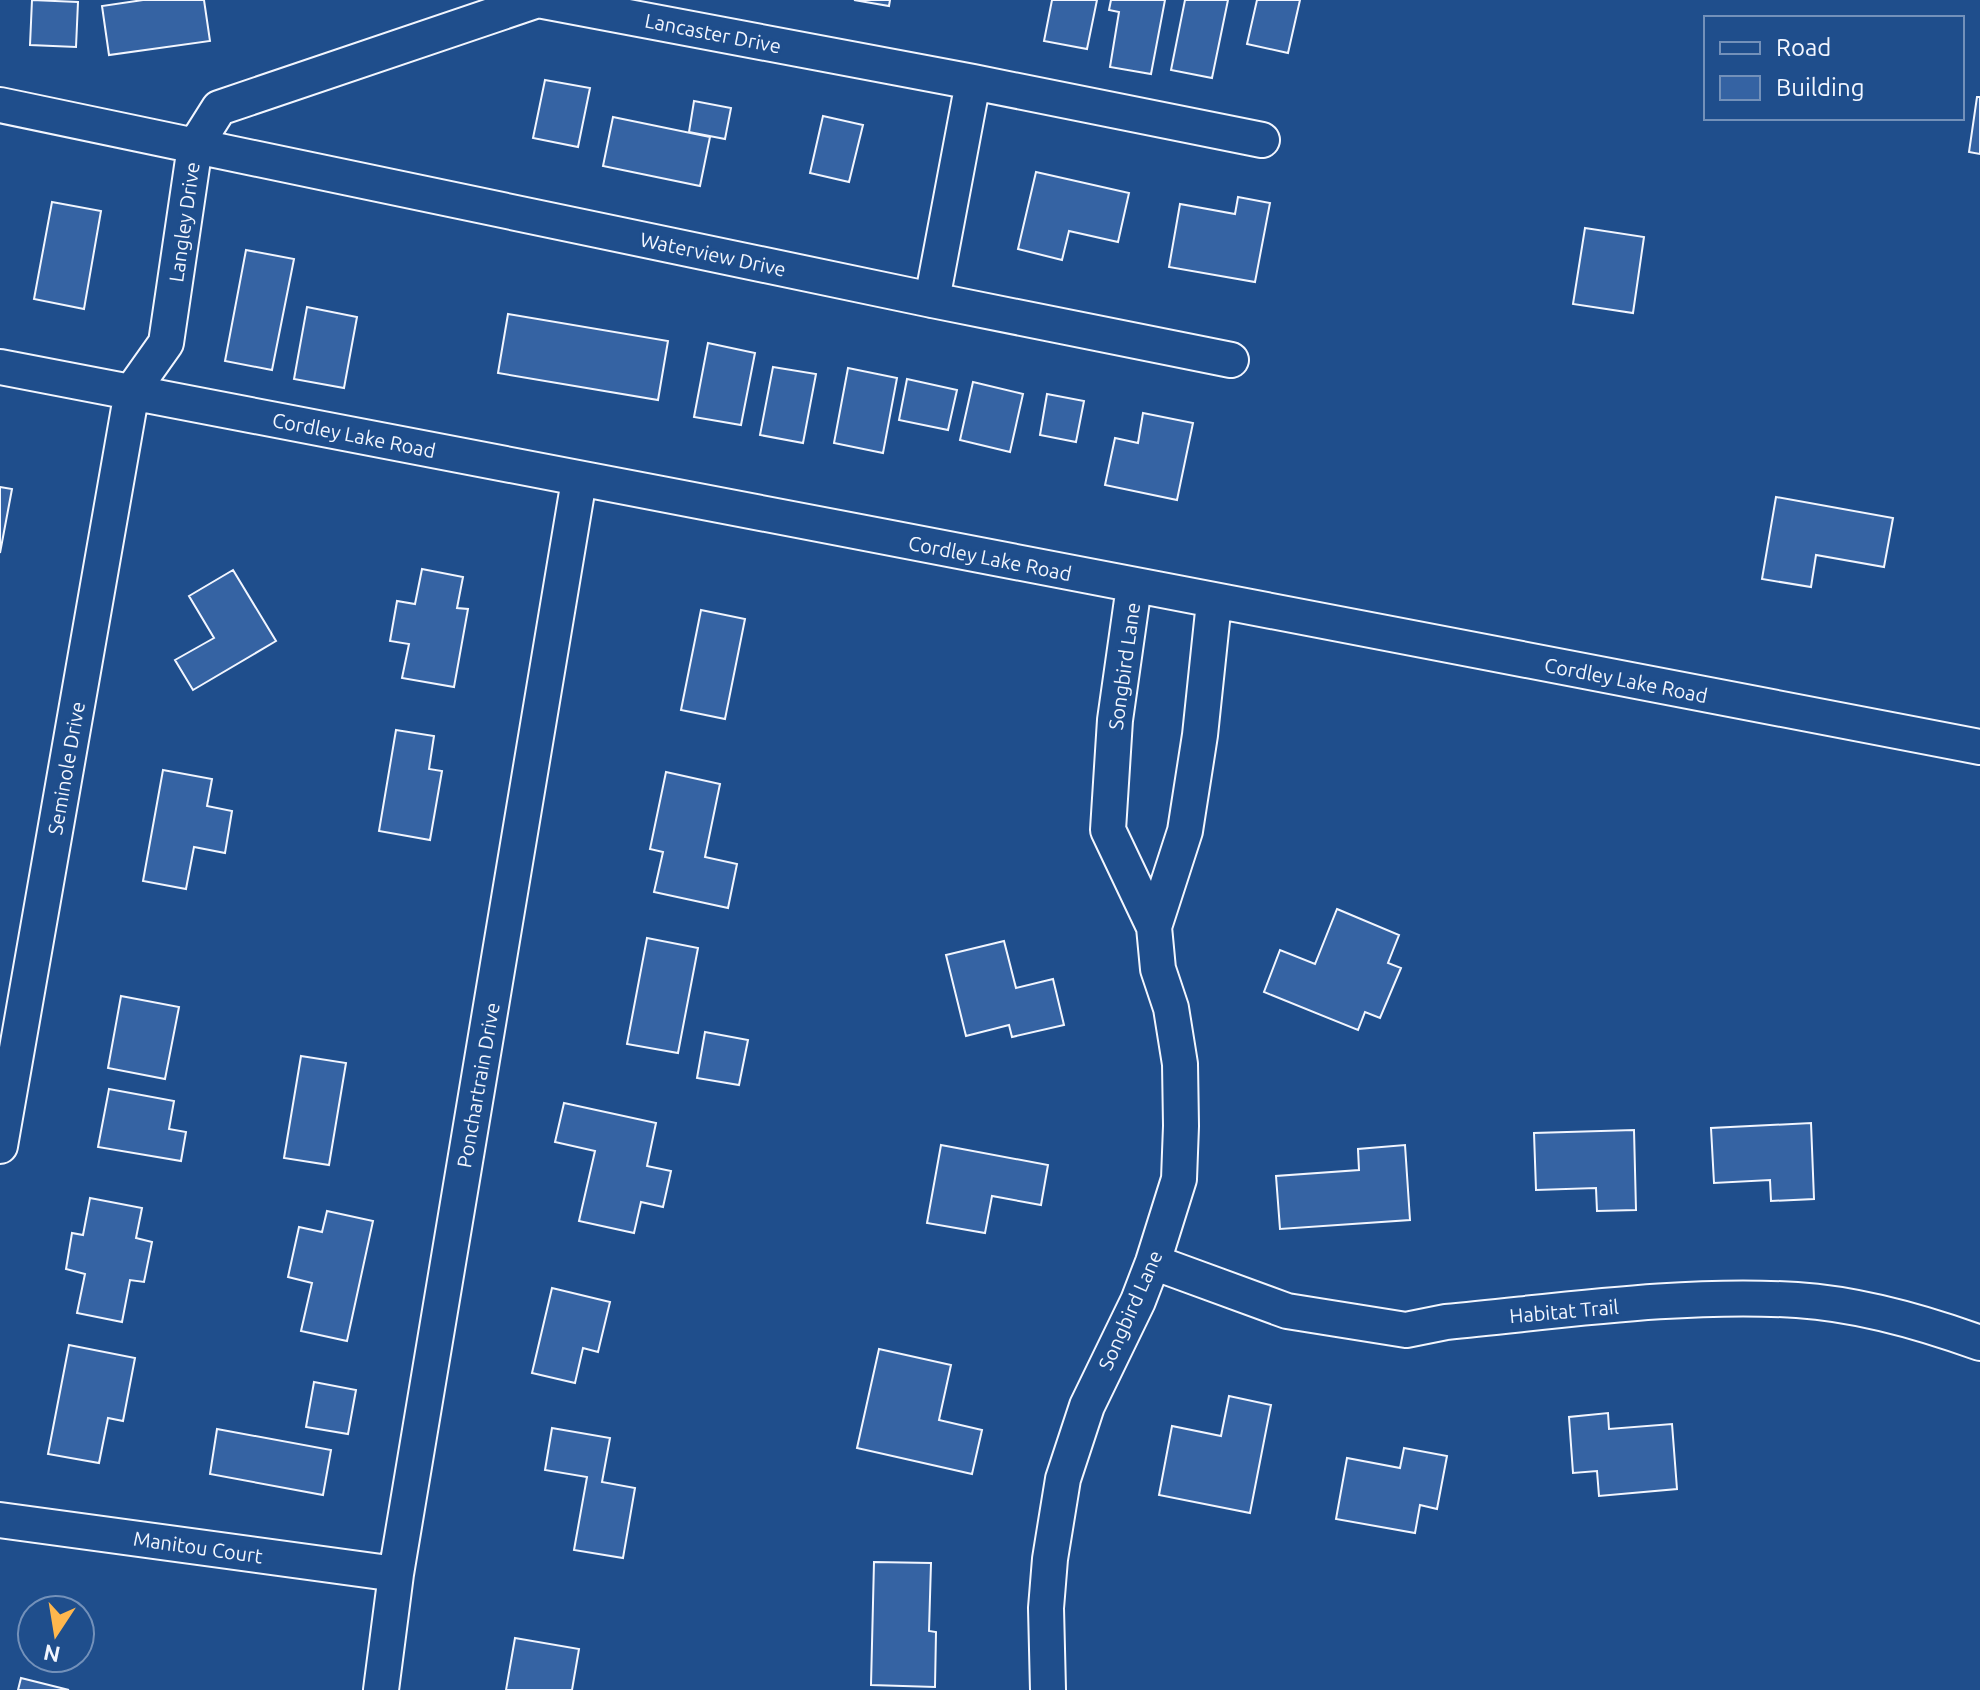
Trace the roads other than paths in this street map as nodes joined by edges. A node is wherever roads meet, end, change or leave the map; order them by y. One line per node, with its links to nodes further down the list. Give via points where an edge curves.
1 (973, 82): 3 (street, Lancaster Drive); 4 (street, Lancaster Drive, via 538,0 219,108); 5 (street)
2 (0, 105): 4 (street, Langley Drive)
3 (1262, 140)
4 (195, 146): 5 (street, Waterview Drive); 8 (street, Langley Drive, via 166,343)
5 (932, 300): 6 (street, Waterview Drive)
6 (1231, 360)
7 (0, 367): 8 (street, Cordley Lake Road)
8 (132, 391): 9 (street, Cordley Lake Road); 14 (street, Seminole Drive)
9 (579, 480): 10 (street, Cordley Lake Road); 18 (street, Ponchartrain Drive)
10 (1134, 586): 11 (street, Cordley Lake Road); 13 (street, Songbird Lane, via 1115,720 1108,830)
11 (1214, 602): 12 (street, Cordley Lake Road); 13 (street, Songbird Lane, via 1185,831)
12 (1980, 747)
13 (1154, 927): 15 (street, Songbird Lane, via 1180,1064 1181,1126 1179,1179)
14 (0, 1146)
15 (1153, 1262): 16 (street, Habitat Trail, via 1287,1311 1406,1330 1719,1297 1847,1306); 20 (street, Songbird Lane, via 1087,1406 1063,1479 1046,1608)
16 (1980, 1343)
17 (0, 1520): 18 (street, Manitou Court)
18 (396, 1574): 19 (street, Ponchartrain Drive)
19 (381, 1690)
20 (1048, 1690)

